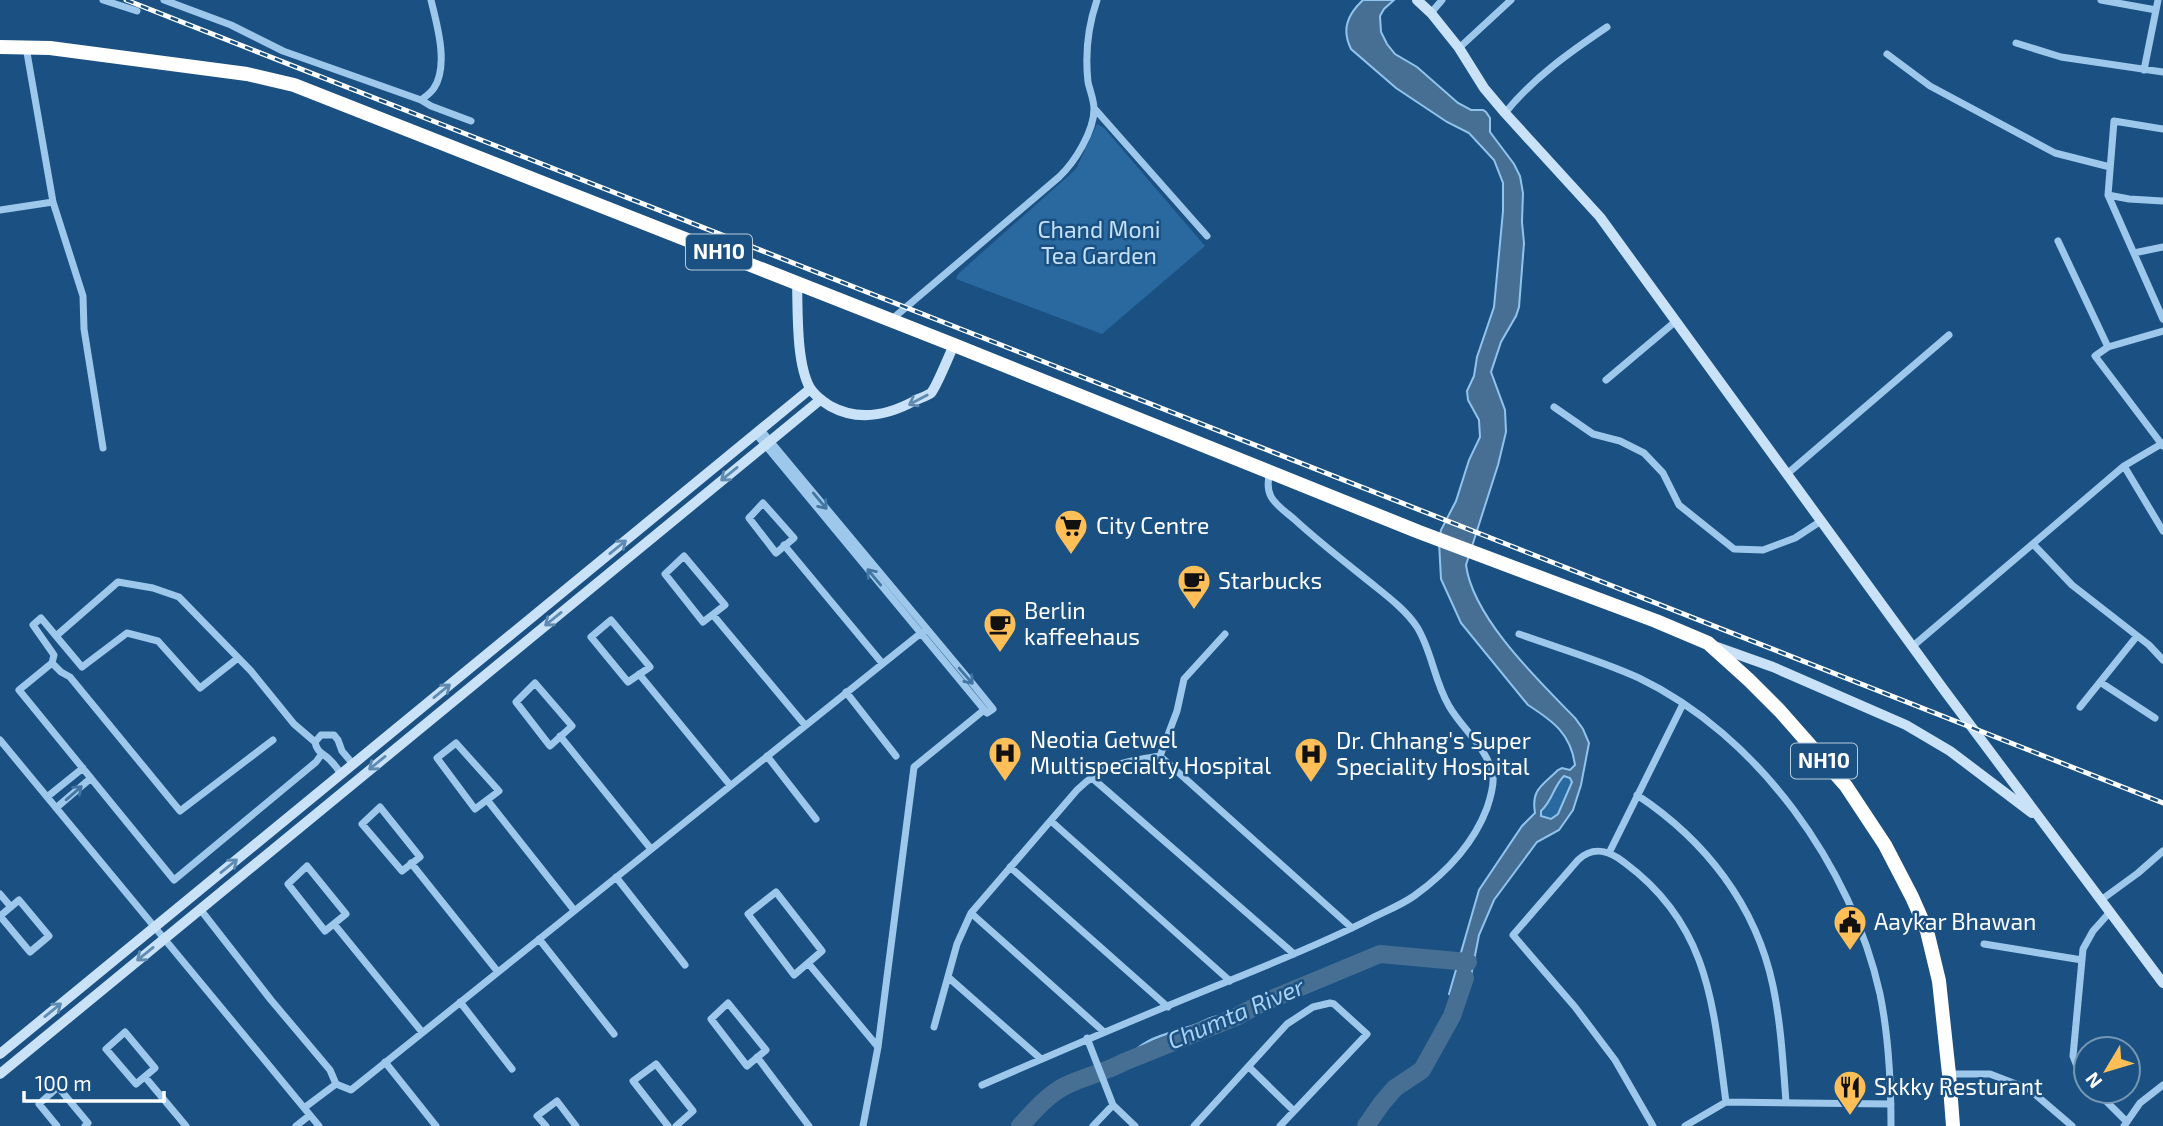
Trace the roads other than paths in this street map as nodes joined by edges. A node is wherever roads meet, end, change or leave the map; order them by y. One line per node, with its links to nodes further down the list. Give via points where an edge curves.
1 (103, 0): 11 (street)
2 (163, 0): 21 (street, via 231,25 283,51)
3 (431, 0): 21 (street, via 440,37 440,71 433,89)
4 (1097, 0): 22 (street, via 1087,48)
5 (1442, 0): 12 (street)
6 (1511, 0): 17 (street)
7 (2101, 0): 10 (street)
8 (2158, 0): 10 (street)
9 (1418, 1): 12 (street)
10 (2156, 10): 19 (street)
11 (137, 11)
12 (1431, 13): 17 (street)
13 (1607, 27): 23 (street, via 1553,65 1521,92)
14 (2016, 43): 19 (street, via 2061,57)
15 (0, 47): 16 (highway, NH10)
16 (26, 47): 29 (street); 35 (highway, NH10, via 272,78)
17 (1459, 48): 23 (street)
18 (1887, 54): 26 (street, via 1930,86 2055,153)
19 (2144, 70): 20 (street)
20 (2163, 72)
21 (421, 100): 24 (street)
22 (1094, 108): 31 (street); 37 (street, via 1081,148 1066,171)
23 (1505, 113): 38 (street, via 1600,217)
24 (471, 121)
25 (2163, 129): 26 (street, via 2114,121)
26 (2110, 167): 27 (street)
27 (2108, 195): 28 (street); 34 (street)
28 (2163, 201)
29 (53, 202): 30 (street); 50 (street, via 83,296)
30 (0, 210)
31 (1207, 236)
32 (2059, 241): 42 (street)
33 (2163, 247): 34 (street)
34 (2134, 253): 36 (street)
35 (797, 282): 37 (highway, NH10); 44 (street, via 804,375)
36 (2163, 319)
37 (891, 320): 41 (highway, NH10)
38 (1676, 321): 43 (street); 53 (street)
39 (2163, 331): 42 (street)
40 (1949, 335): 53 (street)
41 (954, 345): 45 (street, one-way to 45, via 931,393 893,412 850,414); 52 (highway, NH10)
42 (2108, 347): 49 (street, via 2095,356)
43 (1606, 380)
44 (810, 389): 45 (street); 47 (street)
45 (820, 400): 48 (street)
46 (1554, 407): 54 (street, via 1593,434 1644,453 1663,472 1679,505 1734,549 1763,550 1795,538)
47 (758, 432): 48 (street); 85 (street, one-way to 47)
48 (767, 443): 59 (street); 107 (street, one-way to 107)
49 (2163, 445): 51 (street)
50 (103, 448)
51 (2124, 466): 55 (street); 56 (street)
52 (1270, 471): 64 (highway, NH10); 114 (street, via 1267,488 1272,499 1416,625 1448,706 1476,742 1493,778 1481,824 1468,847 1411,898)
53 (1787, 474): 54 (street)
54 (1821, 521): 65 (street)
55 (2163, 531)
56 (2033, 544): 63 (street, via 2071,585); 65 (street)
57 (784, 545): 57 (street, via 794,538 763,503 749,518 776,553); 69 (street)
58 (713, 615): 58 (street, via 725,604 684,556 665,574 703,622); 76 (street)
59 (923, 631): 69 (street); 134 (street, via 993,709 984,710 914,766)
60 (1225, 634): 84 (street, via 1184,679)
61 (1519, 634): 73 (street, via 1638,678)
62 (56, 636): 66 (street, via 118,582 178,597); 66 (street, via 82,667 127,633 158,641 200,688); 68 (street, via 41,618 33,625 54,655)
63 (2137, 636): 67 (street); 71 (street)
64 (1708, 643): 97 (street, via 1906,725 1950,751); 142 (highway, NH10, via 1749,680 1846,786 1885,845 1927,931 1939,981)
65 (1913, 646): 97 (street)
66 (238, 658): 80 (street)
67 (2163, 660)
68 (52, 663): 79 (street, via 70,677 180,811); 86 (street, via 19,690)
69 (882, 663): 72 (street)
70 (639, 674): 70 (street, via 650,667 611,620 591,637 628,682); 90 (street)
71 (2100, 682): 74 (street); 75 (street)
72 (846, 692): 76 (street); 83 (street)
73 (1683, 704): 91 (street); 149 (street, via 1770,780 1810,831 1836,876 1866,945 1880,993)
74 (2080, 707)
75 (2155, 718)
76 (805, 725): 82 (street)
77 (560, 736): 77 (street, via 572,726 535,682 516,702 550,746); 98 (street)
78 (0, 740): 92 (street)
79 (273, 740)
80 (315, 742): 81 (street); 85 (street, via 321,735 334,736)
81 (321, 755): 87 (street); 89 (street, via 174,880)
82 (767, 756): 90 (street); 95 (street)
83 (896, 756)
84 (1160, 756): 88 (street, via 1110,766); 114 (street)
85 (353, 764): 87 (street)
86 (83, 768): 89 (street); 92 (street)
87 (341, 774): 113 (street, one-way to 87)
88 (1091, 776): 96 (street); 118 (street)
89 (91, 778): 94 (street, one-way to 89)
90 (730, 785): 98 (street)
91 (1637, 795): 100 (street); 148 (street, via 1671,820 1713,862 1754,928 1776,1002)
92 (47, 797): 94 (street)
93 (488, 801): 93 (street, via 475,809 437,758 456,743 499,791); 108 (street)
94 (56, 808): 113 (street)
95 (816, 818)
96 (1051, 821): 102 (street); 124 (street)
97 (2043, 821): 105 (street)
98 (651, 849): 103 (street)
99 (2163, 851): 105 (street)
100 (1609, 853): 147 (street, via 1652,887 1692,942 1712,1002); 171 (street, via 1582,856 1513,935 1615,1060)
101 (411, 863): 101 (street, via 420,856 380,807 362,824 402,871); 122 (street)
102 (1010, 867): 110 (street); 127 (street)
103 (616, 877): 108 (street); 121 (street)
104 (0, 894): 106 (street)
105 (2101, 900): 109 (street)
106 (11, 907): 111 (street); 111 (street, via 19,900 49,936 30,952)
107 (200, 909): 115 (street); 144 (street)
108 (574, 910): 116 (street)
109 (2110, 912): 119 (street, via 2093,931); 125 (street)
110 (971, 913): 123 (street); 130 (street)
111 (0, 916)
112 (334, 924): 112 (street, via 346,914 307,866 288,884 325,931); 129 (street)
113 (155, 927): 115 (street); 135 (street, one-way to 113)
114 (1352, 928): 118 (street)
115 (164, 939): 141 (street, one-way to 141); 152 (street)
116 (538, 939): 122 (street); 131 (street)
117 (1984, 944): 119 (street)
118 (1294, 954): 124 (street)
119 (2082, 960): 132 (street)
120 (808, 963): 120 (street, via 822,951 776,892 748,914 794,975); 134 (street)
121 (685, 965)
122 (498, 972): 126 (street)
123 (948, 977): 128 (street); 137 (street)
124 (1230, 981): 127 (street)
125 (2162, 983)
126 (460, 1002): 129 (street); 140 (street)
127 (1168, 1007): 130 (street)
128 (934, 1027)
129 (422, 1032): 138 (street)
130 (1104, 1032): 133 (street)
131 (614, 1034)
132 (2075, 1035)
133 (1087, 1038): 137 (street); 150 (street)
134 (878, 1047): 166 (street)
135 (0, 1054)
136 (757, 1057): 136 (street, via 766,1050 728,1003 711,1019 747,1066); 165 (street)
137 (1041, 1059): 145 (street)
138 (385, 1062): 144 (street, via 351,1090); 161 (street)
139 (1249, 1068): 153 (street); 153 (street, via 1287,1024 1322,1004 1334,1004 1367,1034); 169 (street)
140 (512, 1069)
141 (0, 1073)
142 (1950, 1074): 174 (highway, NH10); 175 (street, via 1990,1074 2029,1089)
143 (145, 1077): 143 (street, via 155,1068 125,1032 106,1049 136,1084); 158 (street)
144 (337, 1084): 152 (street)
145 (982, 1085)
146 (2163, 1085): 155 (street, via 2140,1103)
147 (1726, 1101): 148 (street); 172 (street)
148 (1786, 1102): 149 (street)
149 (1891, 1104): 173 (street)
150 (1113, 1105): 167 (street); 168 (street)
151 (2108, 1105): 155 (street)
152 (307, 1111): 159 (street); 160 (street)
153 (1294, 1111): 170 (street)
154 (681, 1124): 164 (street, via 693,1111 656,1064 633,1081)
155 (2125, 1124)
156 (57, 1126): 157 (street, via 39,1104 58,1087 88,1123)
157 (85, 1126)
158 (186, 1126)
159 (296, 1126)
160 (319, 1126)
161 (436, 1126)
162 (546, 1126): 163 (street, via 537,1116 556,1101)
163 (576, 1126)
164 (668, 1126)
165 (809, 1126)
166 (863, 1126)
167 (1093, 1126)
168 (1135, 1126)
169 (1194, 1126)
170 (1280, 1126)
171 (1653, 1126)
172 (1685, 1126)
173 (1891, 1126)
174 (1953, 1126)
175 (2072, 1126)

